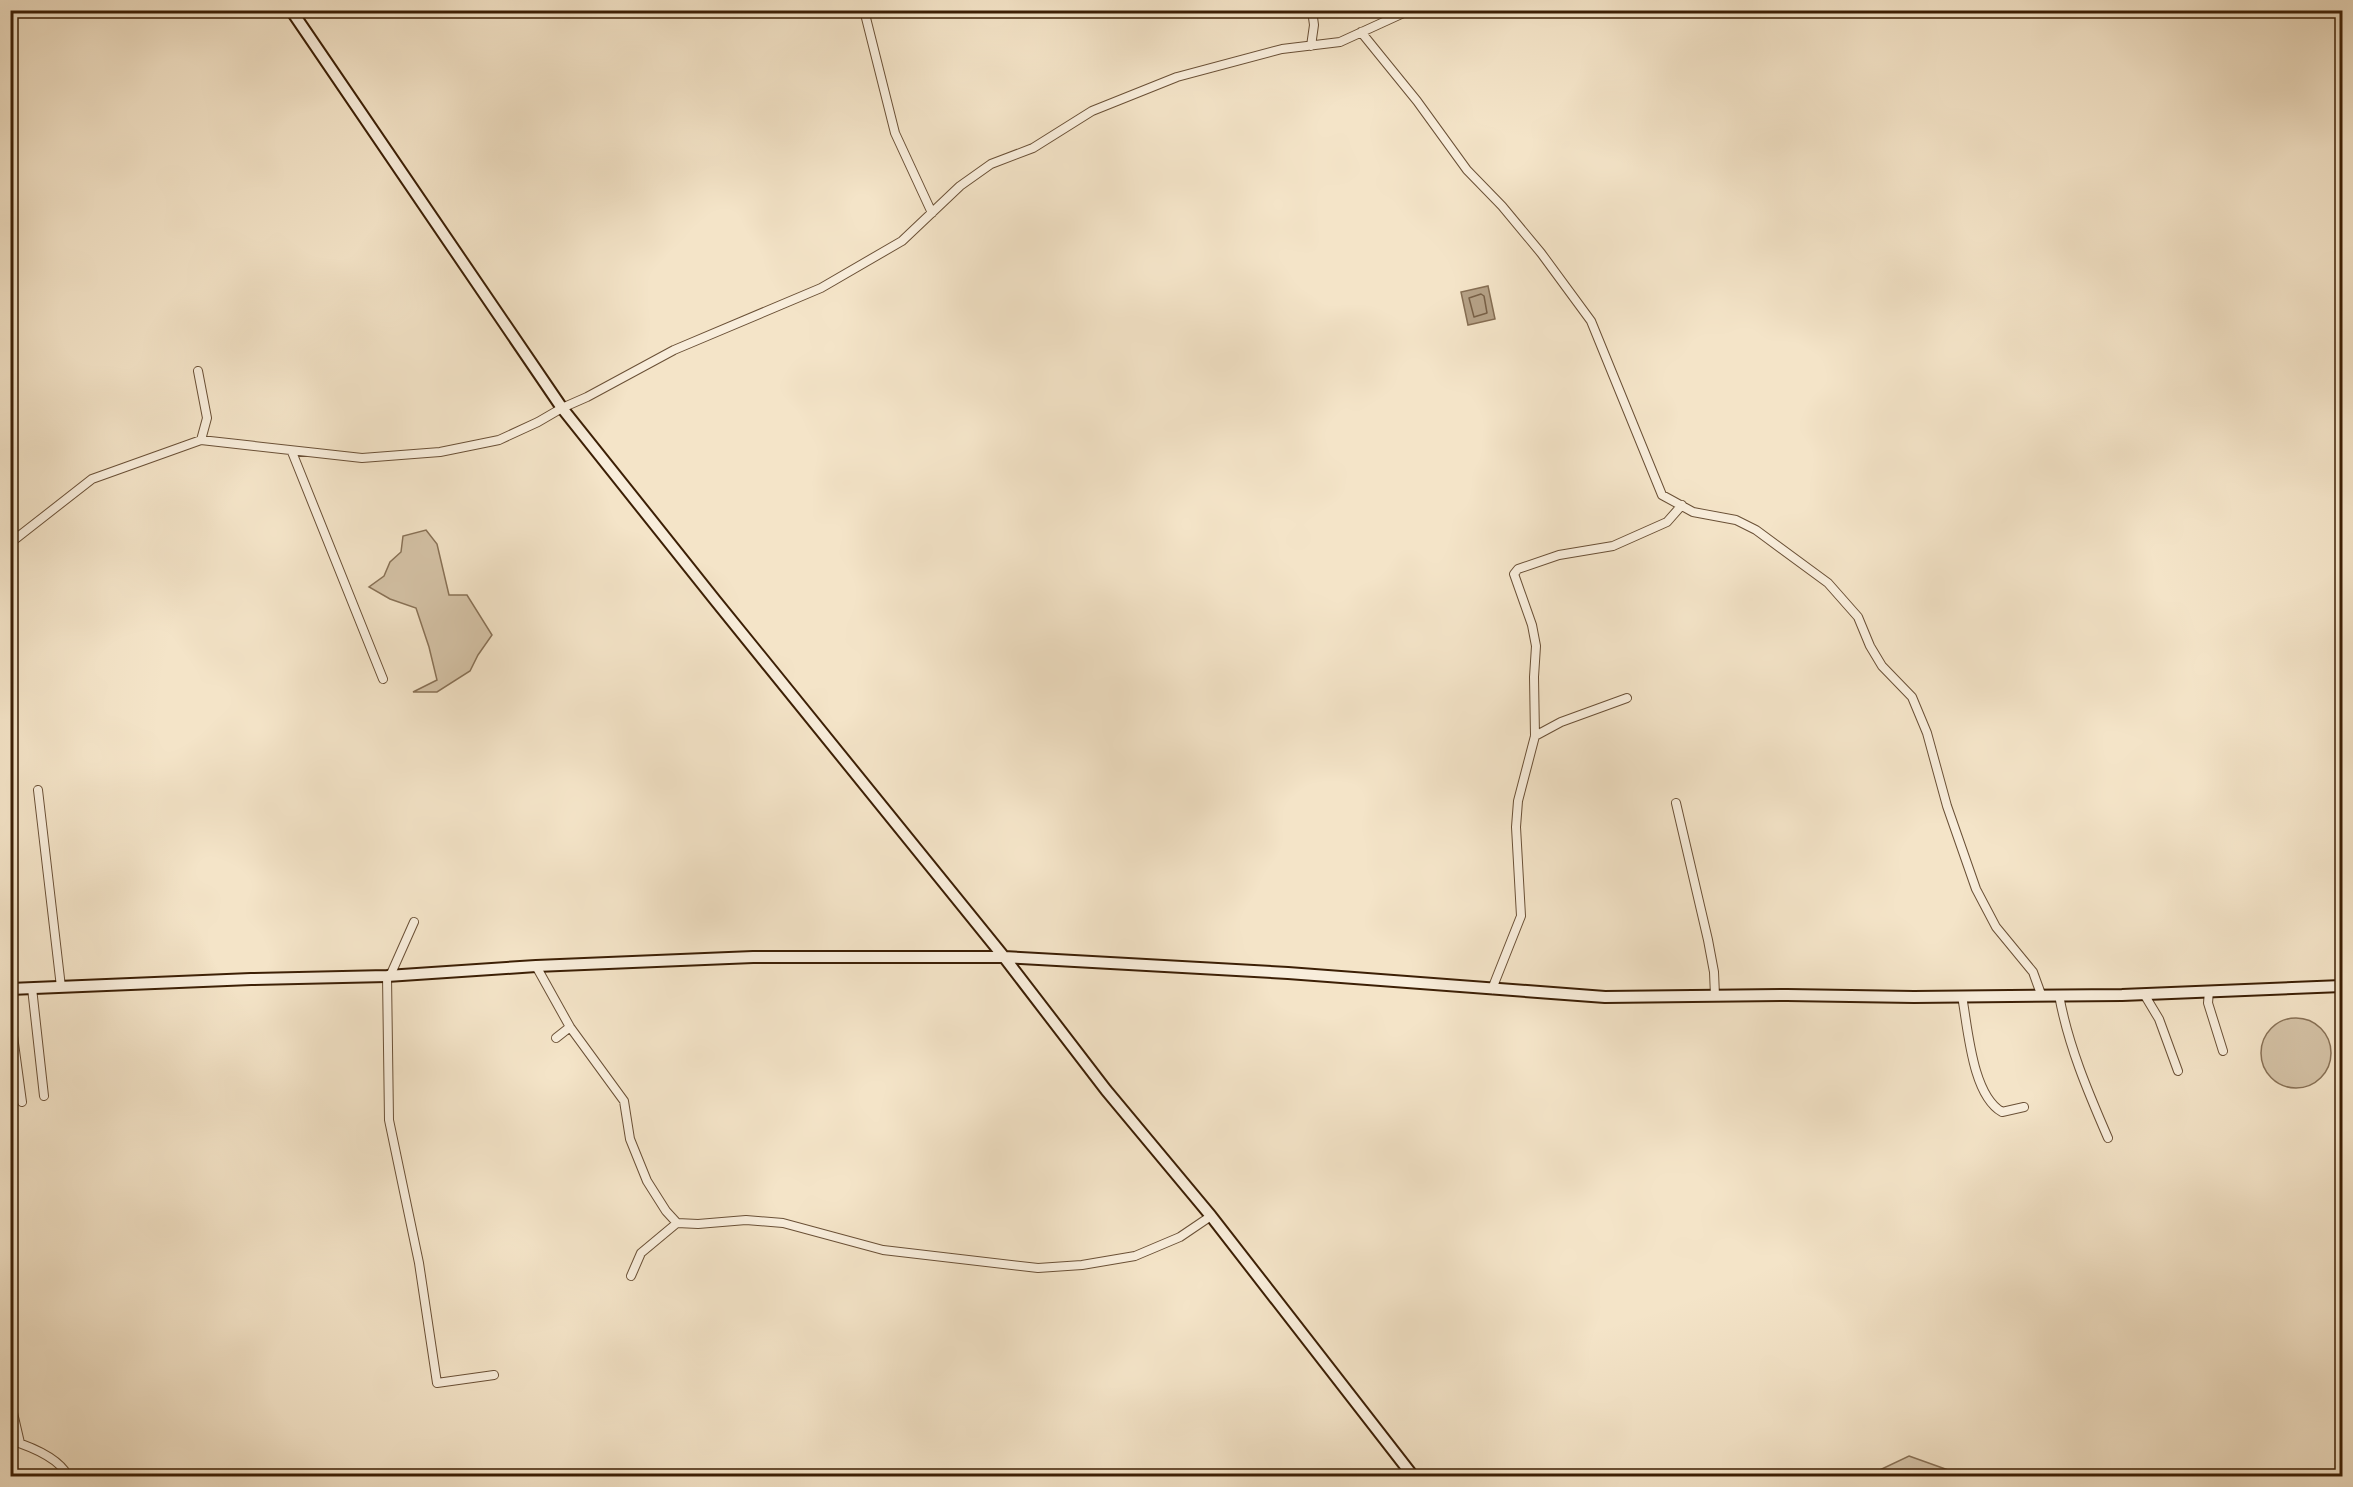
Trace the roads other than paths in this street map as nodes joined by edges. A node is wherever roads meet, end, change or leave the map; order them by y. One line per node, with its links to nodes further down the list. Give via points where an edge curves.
1 (291, 10): 9 (street)
2 (864, 10): 7 (street, via 895,132)
3 (1312, 10): 6 (street)
4 (1410, 10): 5 (street)
5 (1361, 32): 6 (street, via 1340,42); 12 (street, via 1591,321 1662,495)
6 (1311, 46): 7 (street, via 1282,49 1177,77 1092,111 1033,148 991,164)
7 (932, 213): 9 (street, via 902,241 821,288 674,350)
8 (198, 371): 10 (street, via 207,418)
9 (562, 408): 11 (street, via 499,440 440,452 362,458); 20 (street)
10 (201, 440): 11 (street); 13 (street, via 92,479)
11 (292, 452): 14 (street)
12 (1682, 505): 16 (street, via 1667,522 1613,546 1559,555 1518,569 1514,574 1536,646); 29 (street, via 1693,512 1736,520 1756,530 1828,583 1858,617 1882,666 1912,697 1976,889 1996,927 2033,972)
13 (10, 546)
14 (383, 679)
15 (1627, 698): 16 (street, via 1561,722)
16 (1535, 736): 27 (street, via 1518,801 1521,915)
17 (38, 790): 24 (street)
18 (1676, 803): 32 (street, via 1708,940)
19 (414, 922): 22 (street)
20 (1004, 957): 21 (street, via 753,957); 27 (street); 43 (street, via 1106,1090)
21 (536, 966): 22 (street); 35 (street)
22 (388, 976): 24 (street); 46 (street, via 389,1120 419,1263 437,1383)
23 (2343, 986): 28 (street)
24 (61, 987): 25 (street)
25 (32, 988): 26 (street); 39 (street)
26 (10, 989)
27 (1492, 989): 32 (street, via 1605,997)
28 (2209, 991): 30 (street); 37 (street, via 2208,1003)
29 (2041, 994): 31 (street); 33 (street)
30 (2144, 994): 31 (street); 38 (street, via 2159,1019)
31 (2059, 995): 42 (street, via 2080,1074)
32 (1715, 996): 33 (street)
33 (1962, 996): 41 (street, via 1978,1077 1992,1106 2002,1112)
34 (10, 1014): 40 (street)
35 (570, 1027): 36 (street); 44 (street, via 624,1101 630,1138 647,1180)
36 (556, 1038)
37 (2223, 1052)
38 (2178, 1071)
39 (44, 1096)
40 (22, 1102)
41 (2024, 1107)
42 (2108, 1138)
43 (1211, 1216): 44 (street, via 1180,1237 1135,1256 1038,1268 883,1250 783,1223); 51 (street)
44 (677, 1223): 45 (street, via 641,1253)
45 (631, 1276)
46 (494, 1376)
47 (10, 1400): 49 (street)
48 (10, 1440): 49 (street)
49 (20, 1443): 50 (street, via 64,1468)
50 (68, 1476)
51 (1413, 1476)

